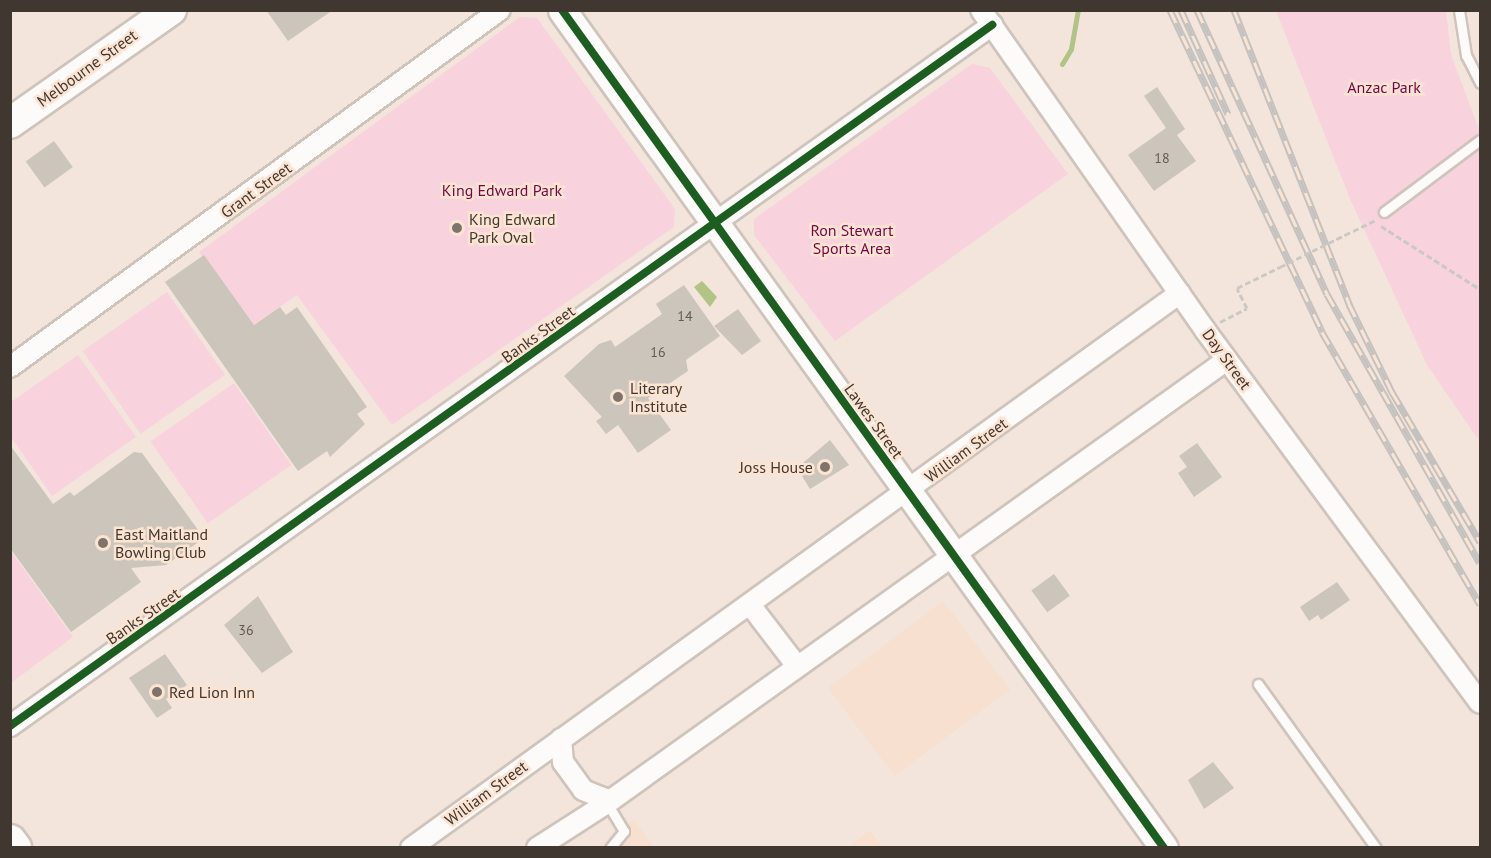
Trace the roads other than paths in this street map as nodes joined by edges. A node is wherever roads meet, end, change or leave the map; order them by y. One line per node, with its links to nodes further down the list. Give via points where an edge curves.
1 (500, 10): 13 (street, Grant Street)
2 (562, 10): 10 (main road, Lawes Street)
3 (1460, 10): 6 (lane, via 1464,48)
4 (166, 11): 7 (main road, Melbourne Street)
5 (987, 18): 10 (street, Banks Street); 11 (street, Day Street)
6 (1480, 83)
7 (10, 123)
8 (1480, 140): 9 (lane)
9 (1384, 212)
10 (714, 223): 14 (main road, Lawes Street); 20 (street, Banks Street)
11 (1180, 293): 12 (street, Day Street); 14 (street, William Street)
12 (1227, 360): 15 (street); 19 (street, Day Street)
13 (10, 368)
14 (909, 492): 15 (main road, Lawes Street); 16 (street, William Street)
15 (955, 555): 17 (street); 28 (main road, Lawes Street)
16 (751, 606): 17 (street); 21 (street, William Street)
17 (797, 666): 22 (street)
18 (1258, 684): 29 (lane)
19 (1480, 703)
20 (10, 726)
21 (561, 739): 22 (street, via 563,762 583,790); 25 (street, William Street)
22 (609, 802): 26 (street); 27 (lane, via 624,831)
23 (10, 841): 24 (highway)
24 (15, 848)
25 (411, 848)
26 (537, 848)
27 (610, 848)
28 (1164, 848)
29 (1376, 848)

